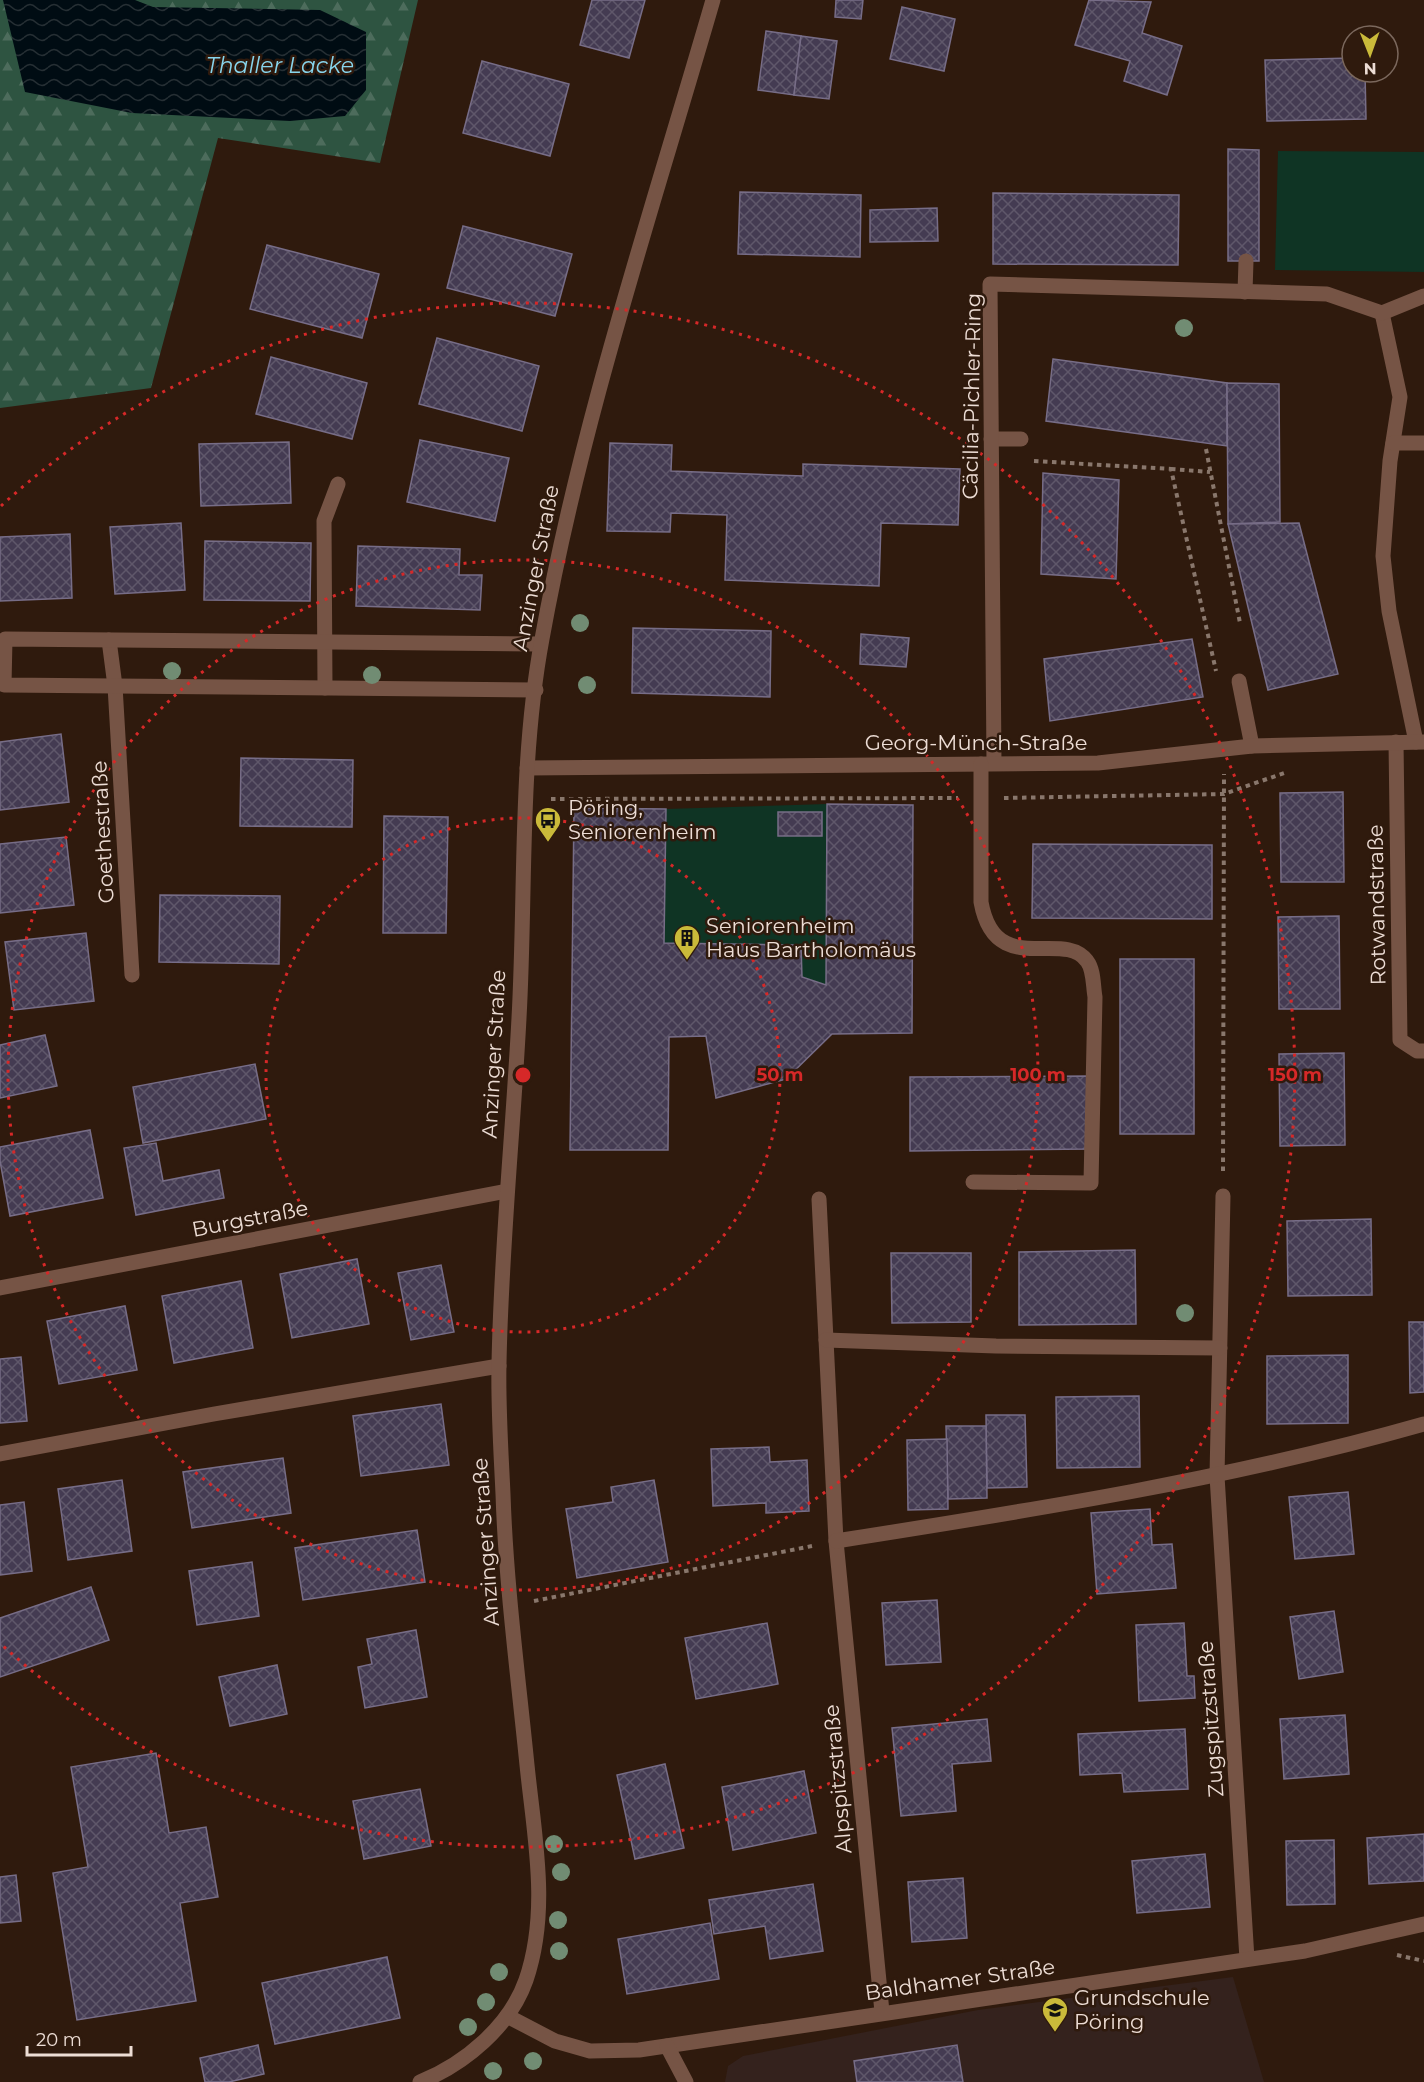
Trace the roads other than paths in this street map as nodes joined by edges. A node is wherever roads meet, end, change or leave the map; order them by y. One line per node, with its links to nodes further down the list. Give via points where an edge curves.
1 (713, 0): 13 (street, Anzinger Straße, via 576,471)
2 (1246, 261): 3 (street)
3 (1245, 292): 5 (street, Cäcilia-Pichler-Ring, via 1327,294); 6 (street, Cäcilia-Pichler-Ring, via 990,284)
4 (1424, 296): 5 (street)
5 (1382, 313): 8 (street, via 1400,397)
6 (991, 439): 7 (street); 21 (street, Cäcilia-Pichler-Ring)
7 (1021, 439)
8 (1393, 443): 9 (street); 19 (street, via 1383,556 1389,611)
9 (1424, 443)
10 (338, 484): 12 (street, via 324,521)
11 (109, 640): 12 (street); 15 (street, Goethestraße); 15 (street, via 5,639 4,685)
12 (325, 642): 13 (street); 16 (street)
13 (540, 644): 17 (street, Anzinger Straße)
14 (1239, 681): 20 (street)
15 (115, 686): 16 (street); 23 (street, Goethestraße)
16 (325, 688): 17 (street)
17 (536, 690): 22 (street, Anzinger Straße)
18 (1396, 742): 19 (street, Georg-Münch-Straße); 20 (street, Georg-Münch-Straße); 24 (street, Rotwandstraße, via 1400,1040)
19 (1420, 742)
20 (1252, 746): 21 (street, Georg-Münch-Straße, via 1098,763)
21 (987, 763): 22 (street, Georg-Münch-Straße); 25 (street, Cäcilia-Pichler-Ring, via 981,902 984,920 991,933 1018,947 1071,951 1087,960 1092,975 1095,997 1091,1183)
22 (527, 768): 26 (street, Anzinger Straße, via 519,1016)
23 (132, 975)
24 (1424, 1051)
25 (973, 1182)
26 (507, 1191): 29 (street, Burgstraße); 32 (street, Anzinger Straße)
27 (1223, 1196): 31 (street, Zugspitzstraße)
28 (819, 1199): 30 (street, Alpspitzstraße)
29 (0, 1288)
30 (826, 1340): 31 (street); 36 (street, Alpspitzstraße)
31 (1220, 1348): 35 (street, Zugspitzstraße)
32 (499, 1366): 34 (street); 40 (street, Anzinger Straße, via 510,1606 539,1894 532,1959 525,1984)
33 (1424, 1424): 35 (street)
34 (0, 1454)
35 (1216, 1476): 36 (street); 38 (street, Zugspitzstraße)
36 (837, 1541): 39 (street, Alpspitzstraße)
37 (1424, 1924): 38 (street, Baldhamer Straße, via 1305,1952)
38 (1247, 1959): 39 (street, Baldhamer Straße)
39 (882, 2012): 41 (street, Baldhamer Straße)
40 (507, 2016): 41 (street, Baldhamer Straße, via 555,2041 590,2051); 42 (street, Anzinger Straße, via 476,2048 440,2074)
41 (667, 2046): 43 (street)
42 (420, 2082)
43 (686, 2082)

